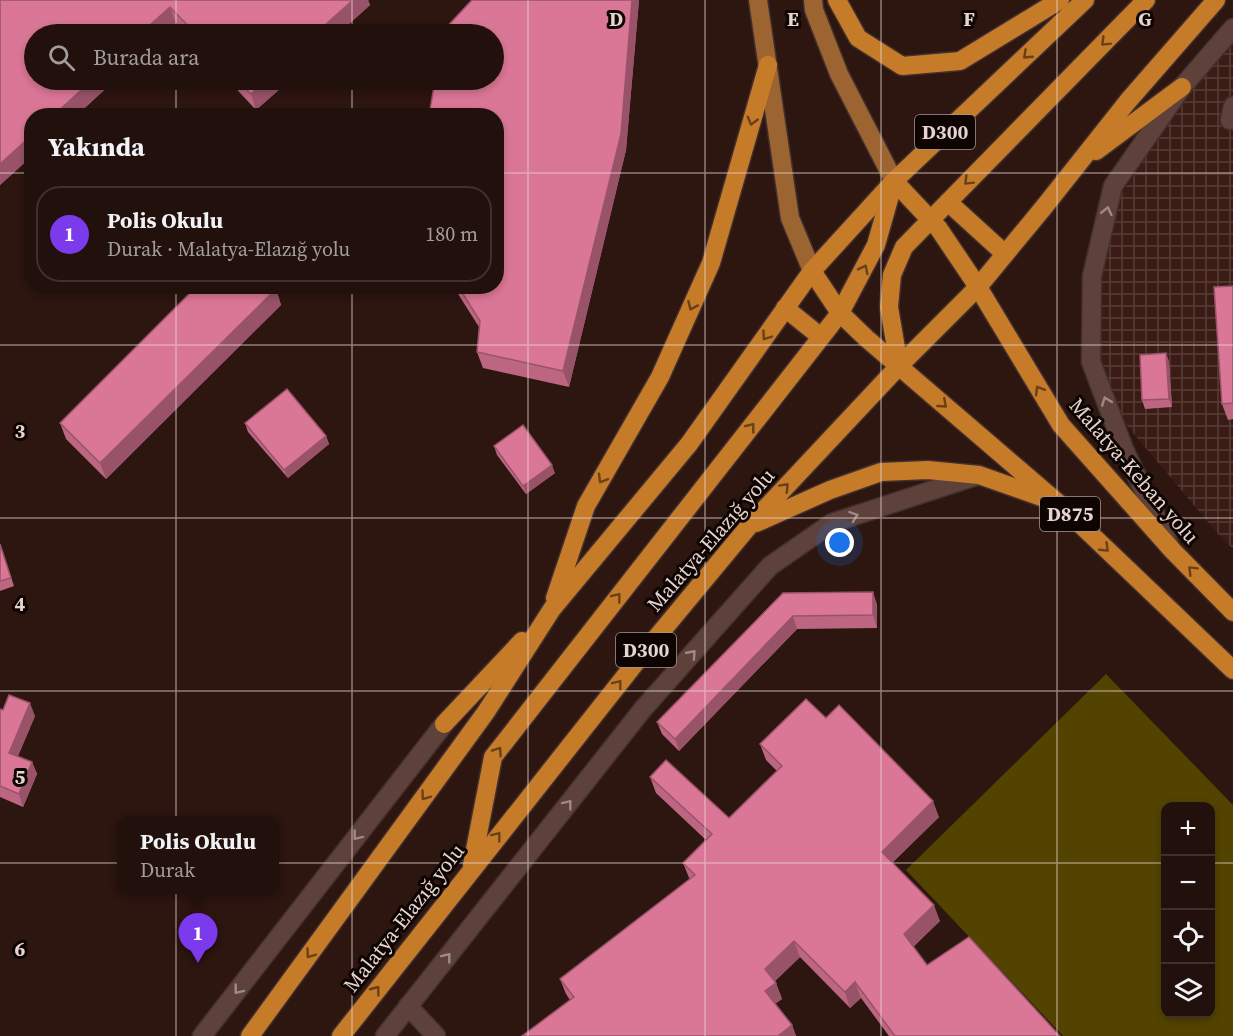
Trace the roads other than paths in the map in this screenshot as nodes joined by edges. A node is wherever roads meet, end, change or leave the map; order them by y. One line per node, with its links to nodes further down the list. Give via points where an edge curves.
1 (758, 0): 9 (main road)
2 (813, 0): 14 (main road, via 839,74)
3 (837, 0): 4 (highway, via 858,38 902,66 960,61)
4 (1060, 0)
5 (1085, 0): 14 (highway, D300, one-way to 14)
6 (1146, 0): 15 (highway, one-way to 15)
7 (1216, 0): 13 (highway, D300)
8 (1233, 28): 10 (street)
9 (768, 65): 18 (main road, via 790,218); 28 (highway, one-way to 28, via 711,263 660,377 586,506)
10 (1182, 87): 13 (highway); 27 (street, one-way to 10, via 1124,449 1091,362 1092,276 1113,186)
11 (1233, 106): 12 (street)
12 (1233, 120)
13 (1076, 167): 17 (highway, D300)
14 (894, 181): 16 (highway, Malatya-Keban yolu); 18 (highway, D300); 21 (highway, one-way to 14, via 876,244)
15 (948, 202): 16 (highway); 17 (highway)
16 (930, 219): 19 (highway, Malatya-Keban yolu); 23 (highway, via 904,248 892,275 889,307)
17 (1005, 254): 19 (highway, D300)
18 (812, 271): 20 (highway, D300); 21 (highway)
19 (978, 287): 23 (highway, Malatya-Elazığ yolu / D300); 27 (highway, Malatya-Keban yolu / D875, one-way to 19, via 1061,425)
20 (785, 308): 22 (highway); 28 (highway, D300, one-way to 28, via 689,444)
21 (840, 313): 22 (highway); 23 (highway)
22 (821, 337): 32 (highway, one-way to 22, via 493,757)
23 (899, 366): 25 (highway, D875, one-way to 25); 26 (highway, Malatya-Elazığ yolu / D300, one-way to 23)
24 (979, 475): 25 (highway); 26 (highway, via 928,470 881,472); 33 (street, one-way to 24, via 643,709 770,566 832,524)
25 (1057, 502): 30 (highway, D875, one-way to 30)
26 (749, 526): 32 (highway, Malatya-Elazığ yolu / D300, one-way to 26)
27 (1173, 550): 29 (highway, Malatya-Keban yolu / D875, one-way to 27)
28 (552, 609): 31 (highway); 35 (highway, D300, one-way to 35, via 486,712)
29 (1233, 612)
30 (1233, 670)
31 (444, 724): 34 (street, one-way to 34)
32 (472, 869): 36 (highway, Malatya-Elazığ yolu / D300, one-way to 32)
33 (408, 1006): 37 (street); 38 (street)
34 (202, 1036)
35 (250, 1036)
36 (341, 1036)
37 (385, 1036)
38 (436, 1036)

